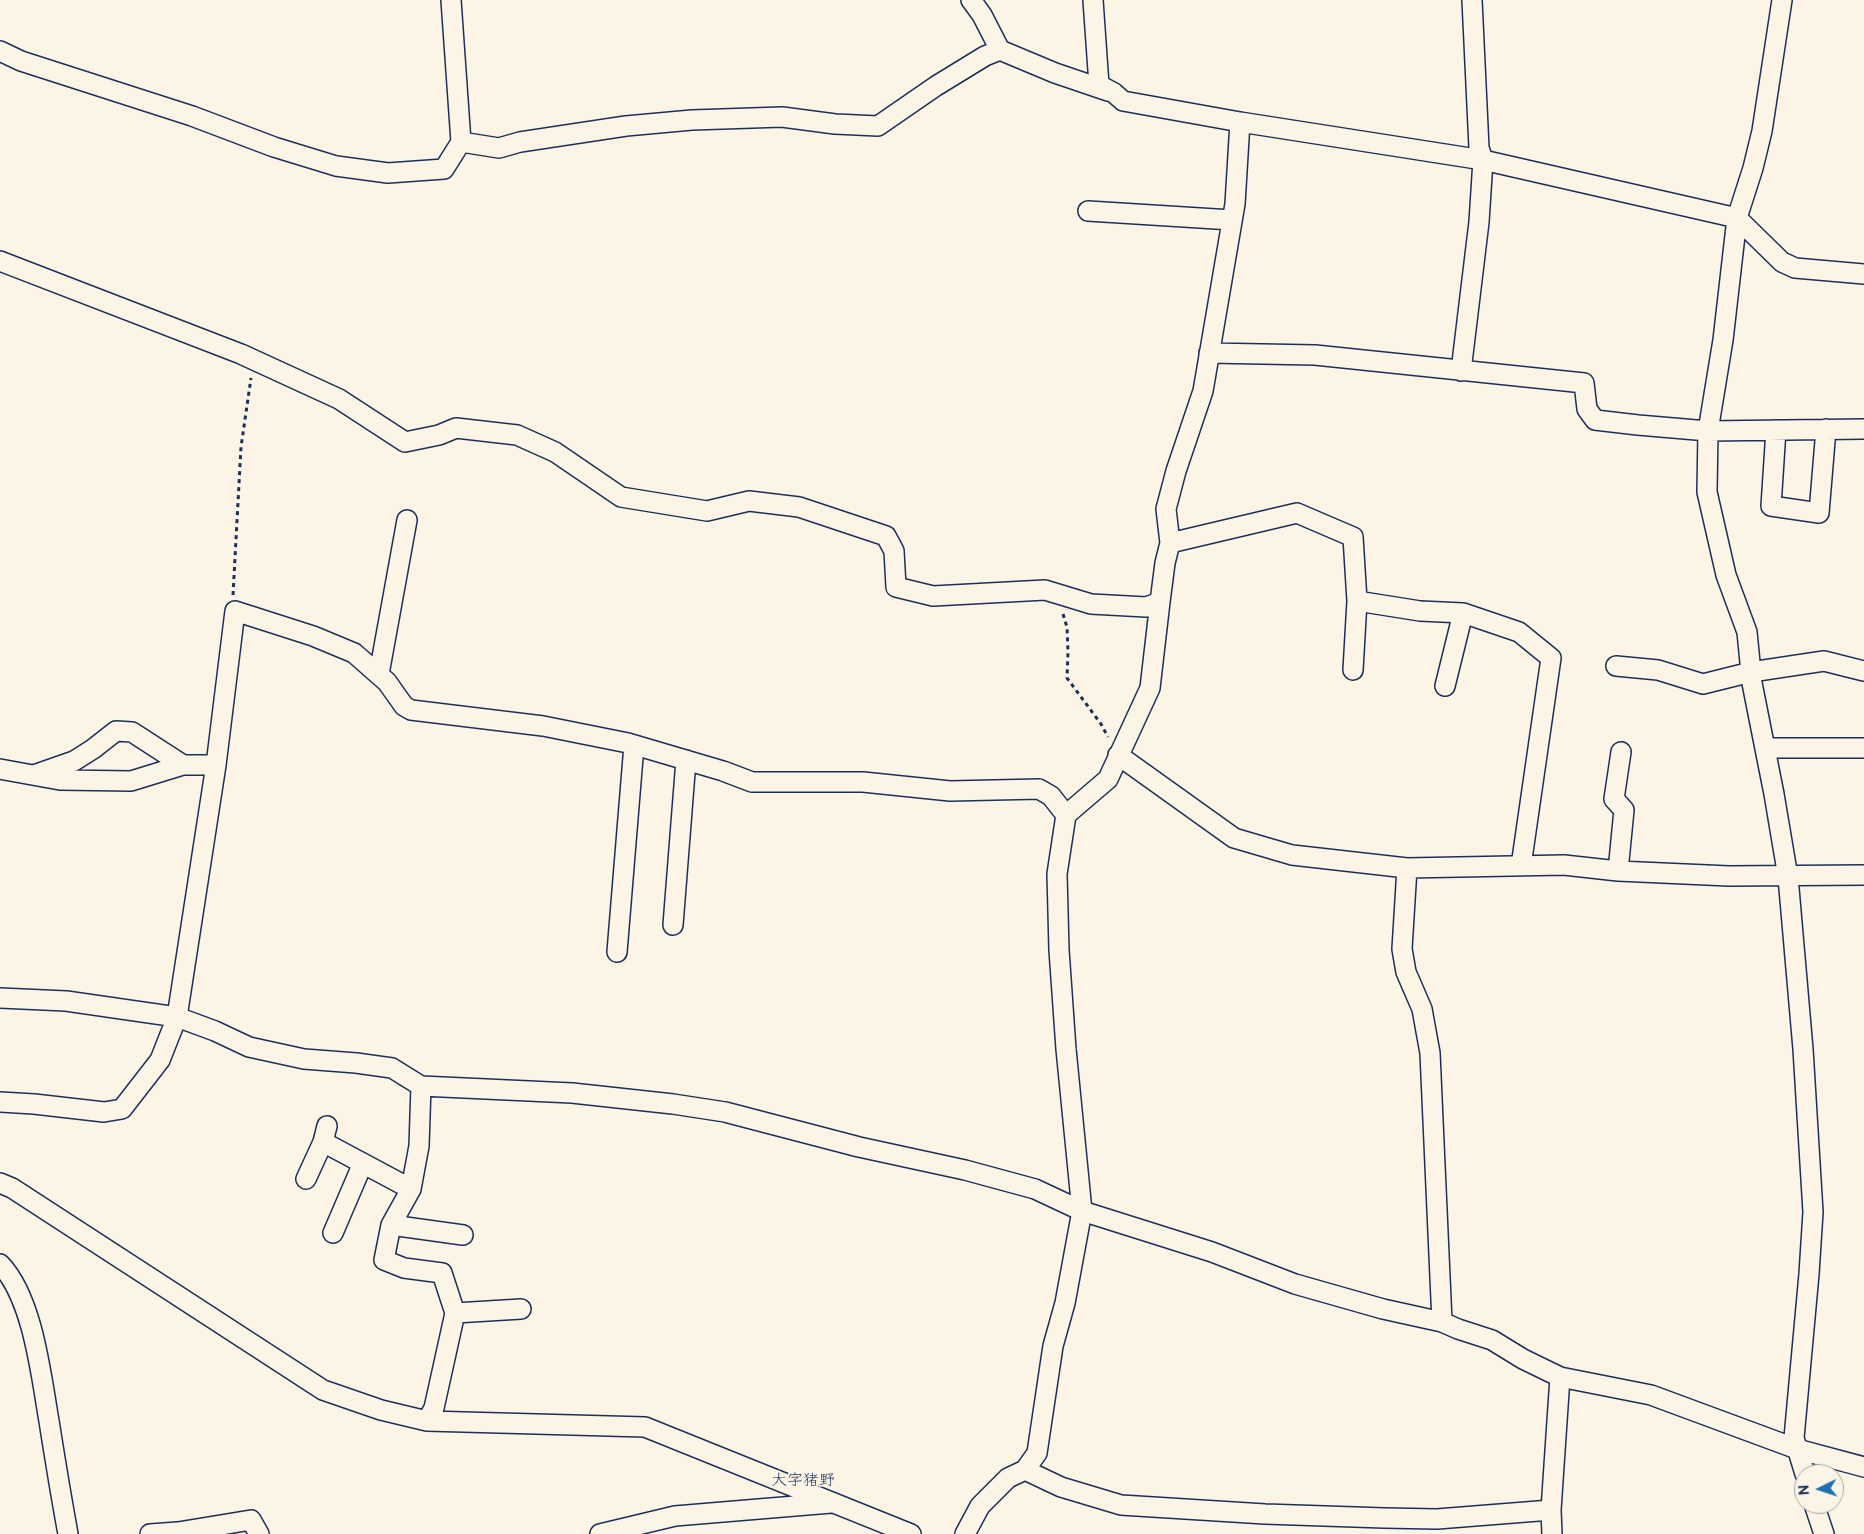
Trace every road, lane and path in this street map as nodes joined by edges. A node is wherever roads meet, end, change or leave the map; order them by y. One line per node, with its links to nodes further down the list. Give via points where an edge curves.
1 (451, 0): 10 (street)
2 (970, 0): 6 (street, via 982,15)
3 (1093, 0): 8 (street)
4 (1472, 0): 11 (street, via 1479,148)
5 (1782, 0): 13 (street, via 1762,131)
6 (1000, 50): 8 (street, via 1055,73); 10 (street, via 936,86 878,126 782,117 692,120 607,129 499,148)
7 (0, 51): 10 (street, via 21,61 336,166 388,173 444,169)
8 (1106, 89): 9 (street, via 1123,100)
9 (1240, 122): 11 (street); 14 (street)
10 (461, 142)
11 (1483, 160): 13 (street); 19 (street, via 1480,222)
12 (1088, 211): 14 (street)
13 (1737, 218): 16 (street, via 1782,262 1795,268); 23 (street, via 1723,340)
14 (1232, 220): 17 (street)
15 (0, 261): 18 (street)
16 (1864, 274)
17 (1209, 353): 19 (street, via 1315,355); 25 (street, via 1203,391 1166,509)
18 (254, 360): 26 (street, via 339,399 405,442 456,428 517,435 555,452 621,497 706,511 749,502 799,507 886,536 894,551 896,586 933,596 1046,590); 29 (path, via 241,447 232,592)
19 (1461, 371): 23 (street, via 1584,383 1587,409 1595,420)
20 (1826, 429): 21 (street); 22 (street); 22 (street, via 1819,513 1771,506)
21 (1864, 429)
22 (1776, 430): 23 (street)
23 (1708, 431): 34 (street, via 1707,492 1726,575 1747,632)
24 (407, 520): 35 (street)
25 (1170, 543): 27 (street, via 1297,513 1353,537); 28 (street)
26 (1056, 593): 28 (street, via 1091,604 1146,607); 41 (path, via 1067,627 1067,678 1101,724)
27 (1357, 601): 30 (street, via 1420,611); 32 (street)
28 (1160, 602): 41 (street, via 1150,688)
29 (236, 611): 35 (street, via 354,653); 44 (street)
30 (1463, 613): 36 (street); 48 (street, via 1519,632 1551,658)
31 (1616, 666): 34 (street, via 1658,670 1703,684)
32 (1353, 670)
33 (1864, 671): 34 (street, via 1824,660)
34 (1751, 672): 38 (street)
35 (379, 674): 37 (street, via 404,706 411,710 542,726)
36 (1445, 686)
37 (634, 745): 42 (street); 54 (street)
38 (1765, 748): 39 (street); 52 (street)
39 (1864, 748)
40 (1621, 752): 50 (street, via 1614,799 1624,810)
41 (1118, 755): 47 (street, via 1108,779); 49 (street, via 1234,838 1292,855)
42 (686, 760): 47 (street, via 752,782 863,782 950,791 1039,789 1051,796); 53 (street)
43 (183, 765): 44 (street); 46 (street, via 131,781 60,780); 46 (street, via 132,732 116,731 74,761)
44 (216, 765): 56 (street)
45 (0, 769): 46 (street)
46 (33, 775)
47 (1066, 815): 63 (street, via 1057,874 1058,950)
48 (1521, 866): 49 (street); 50 (street, via 1564,864)
49 (1406, 868): 70 (street, via 1402,949 1406,972 1422,1009 1430,1053)
50 (1618, 871): 52 (street)
51 (1864, 875): 52 (street)
52 (1788, 877): 73 (street, via 1813,1212 1794,1438)
53 (674, 925)
54 (618, 952)
55 (0, 998): 56 (street, via 66,1001)
56 (178, 1017): 57 (street, via 249,1047 304,1059 392,1068); 58 (street, via 160,1060 122,1109 104,1112)
57 (421, 1086): 62 (street, via 419,1146); 63 (street, via 572,1093 725,1112 1035,1189)
58 (0, 1102)
59 (363, 1163): 60 (street, via 325,1134); 62 (street); 65 (street)
60 (306, 1179)
61 (0, 1183): 72 (street, via 324,1390 381,1410)
62 (411, 1189): 64 (street)
63 (1082, 1211): 70 (street, via 1212,1252 1295,1284); 76 (street, via 1065,1303 1053,1346 1037,1453)
64 (391, 1225): 66 (street); 69 (street, via 384,1260 404,1268 442,1273)
65 (333, 1232)
66 (463, 1235)
67 (0, 1264): 80 (street, via 16,1284 24,1303 39,1362)
68 (521, 1309): 69 (street)
69 (455, 1313): 72 (street, via 434,1408)
70 (1442, 1322): 71 (street, via 1492,1340)
71 (1560, 1377): 73 (street, via 1651,1395); 78 (street)
72 (427, 1421): 77 (street, via 645,1427)
73 (1797, 1449): 74 (street); 75 (street)
74 (1802, 1464)
75 (1864, 1467)
76 (1025, 1470): 78 (street, via 1060,1487 1122,1505 1265,1514 1437,1519); 85 (street, via 1008,1478 980,1506)
77 (834, 1503): 83 (street, via 675,1516); 84 (street)
78 (1551, 1510): 86 (street)
79 (1817, 1514): 87 (street)
80 (68, 1534)
81 (150, 1534): 82 (street, via 252,1520)
82 (259, 1534)
83 (600, 1534)
84 (911, 1534)
85 (964, 1534)
86 (1552, 1534)
87 (1824, 1534)

